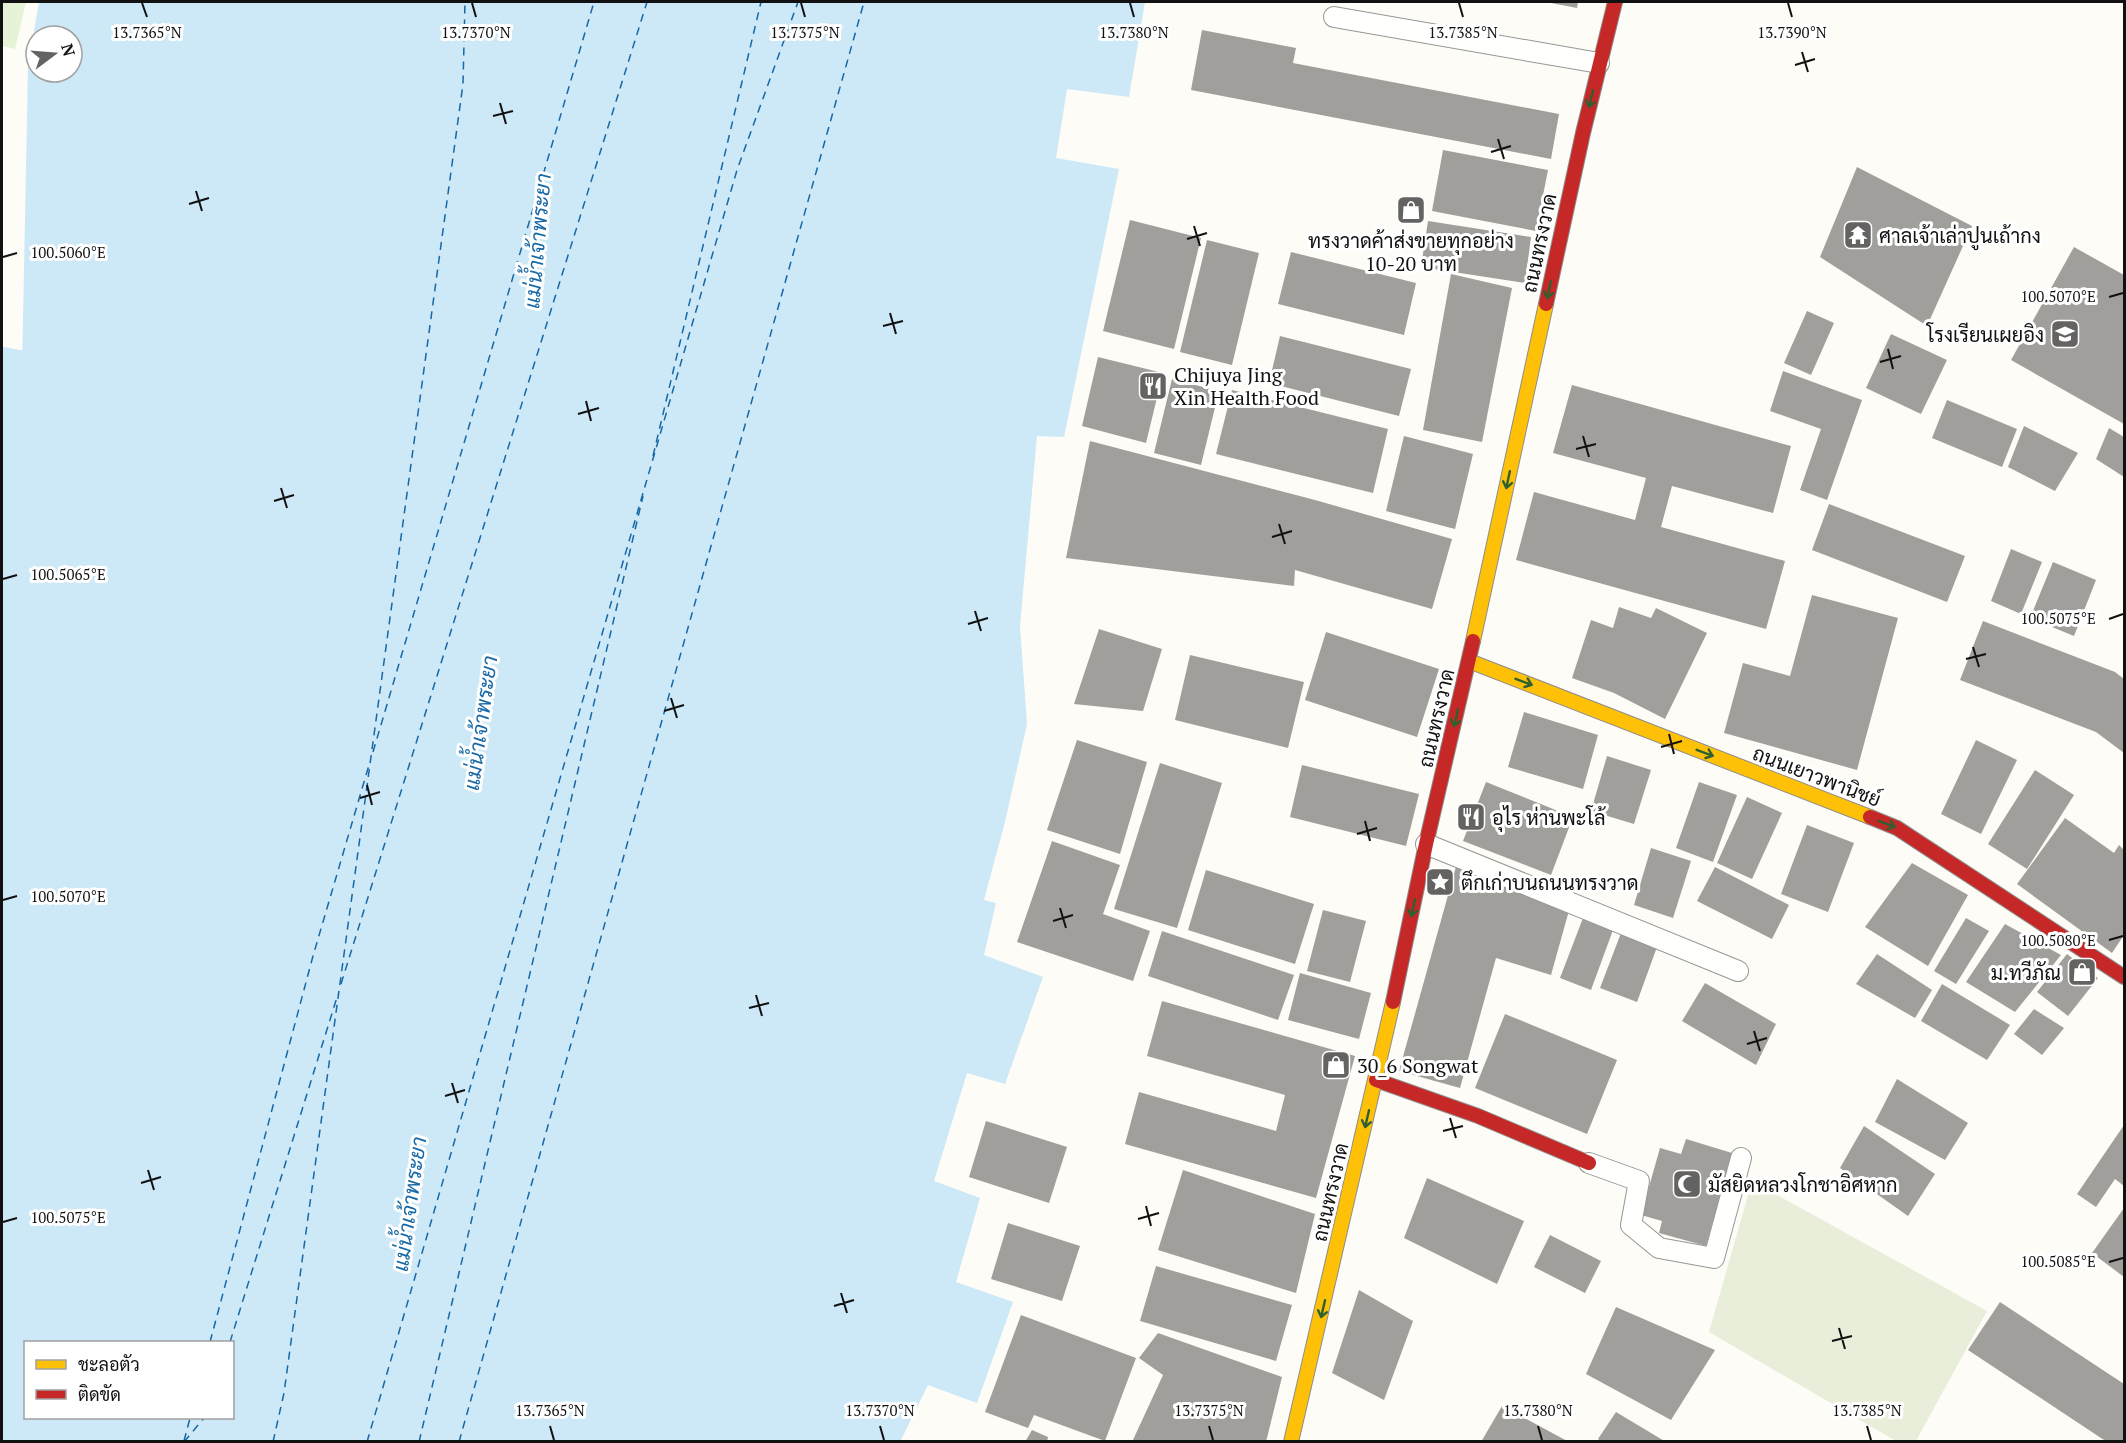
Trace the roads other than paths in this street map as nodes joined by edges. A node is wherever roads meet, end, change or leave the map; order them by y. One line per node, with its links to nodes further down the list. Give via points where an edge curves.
1 (1614, 2): 3 (street, ถนนทรงวาด)
2 (1334, 17): 3 (lane)
3 (1599, 63): 4 (street, ถนนทรงวาด, one-way to 4)
4 (1469, 661): 5 (street, ถนนทรงวาด, one-way to 5); 7 (street, ถนนเยาวพานิชย์, one-way to 7, via 1897,828)
5 (1426, 844): 6 (lane); 8 (street, ถนนทรงวาด, one-way to 8)
6 (1738, 971)
7 (2124, 976)
8 (1376, 1080): 10 (street, via 1478,1116); 11 (street, ถนนทรงวาด, one-way to 11)
9 (1741, 1158): 10 (lane, via 1714,1258 1659,1248 1631,1225 1639,1181)
10 (1589, 1163)
11 (1291, 1442)

